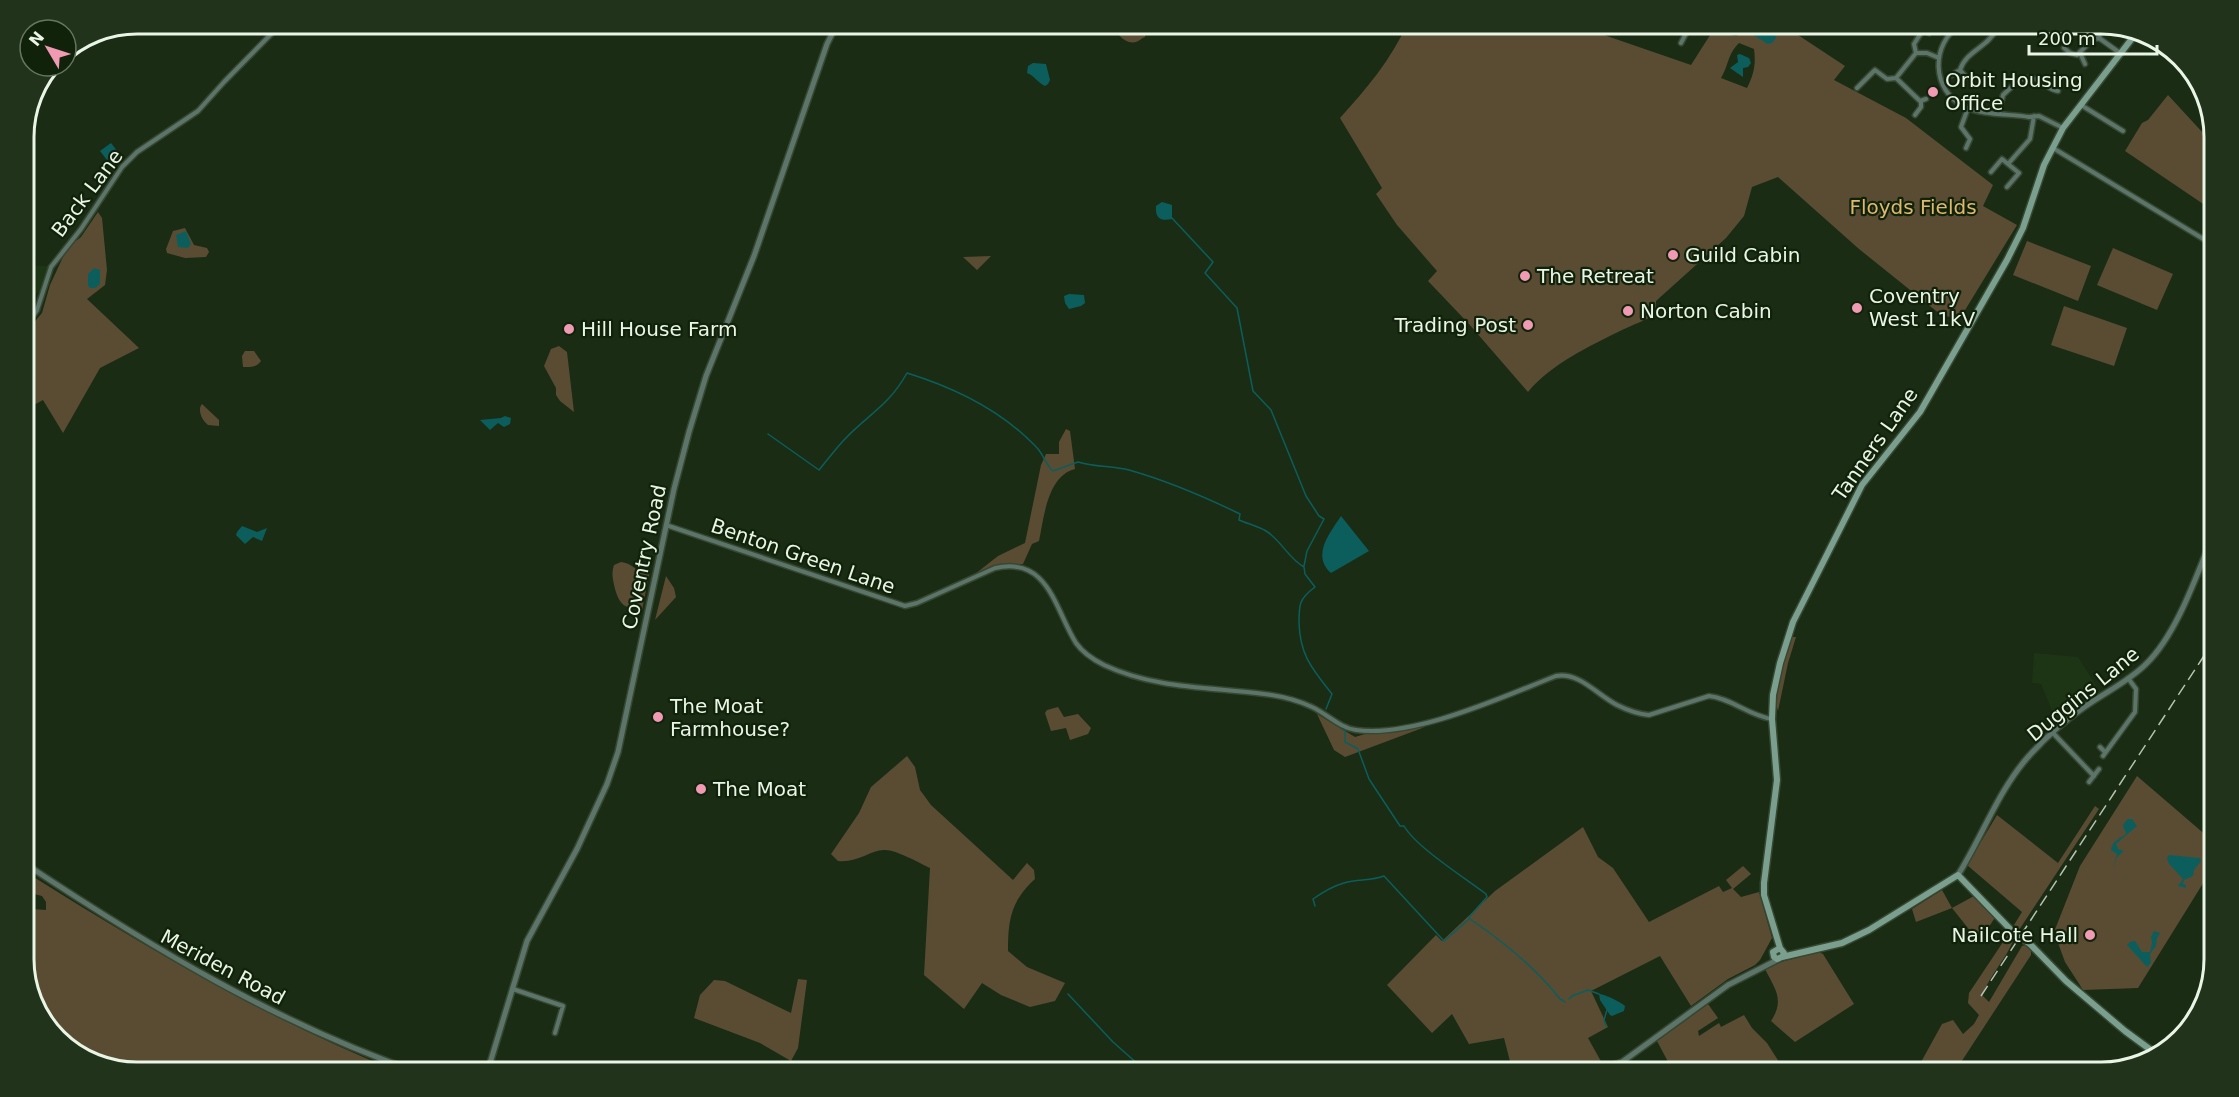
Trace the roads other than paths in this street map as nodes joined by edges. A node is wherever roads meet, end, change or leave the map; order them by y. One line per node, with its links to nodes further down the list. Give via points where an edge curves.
1 (271, 34): 40 (street, Back Lane, via 198,111 137,152 122,167 51,267)
2 (832, 34): 41 (street, Coventry Road, via 754,256 706,376)
3 (1686, 34): 10 (street)
4 (1920, 34): 13 (street, via 1914,44)
5 (1948, 34): 15 (street)
6 (1993, 34): 17 (street)
7 (2100, 34): 8 (street)
8 (2099, 38): 12 (street); 14 (street)
9 (2131, 39): 12 (main road, Tanners Lane)
10 (1681, 43)
11 (2064, 48): 14 (street, via 2073,54)
12 (2120, 52): 25 (main road, Tanners Lane)
13 (1916, 53): 15 (street); 20 (street)
14 (2080, 53): 16 (street)
15 (1939, 58): 26 (street, via 1939,75 1947,93)
16 (2085, 64)
17 (1960, 70): 18 (street); 19 (street)
18 (1952, 75)
19 (1966, 77)
20 (1896, 78): 21 (street, via 1885,78 1875,70); 24 (street)
21 (1857, 88)
22 (2055, 92): 27 (street, via 2039,79 2020,79 2003,95)
23 (1926, 99): 24 (street)
24 (1920, 101): 28 (street, via 1921,107)
25 (2081, 105): 30 (main road, Tanners Lane); 31 (street)
26 (1968, 108): 27 (street); 33 (street, via 1961,127)
27 (2000, 113): 29 (street)
28 (1914, 115)
29 (2034, 116): 30 (street); 36 (street, via 2030,139)
30 (2063, 128): 35 (main road, Tanners Lane)
31 (2123, 131)
32 (1975, 134): 33 (street)
33 (1969, 137): 34 (street)
34 (1966, 148)
35 (2053, 148): 39 (street); 44 (main road, Tanners Lane, via 2007,260 1920,412 1862,485 1801,602 1780,663)
36 (2008, 164): 37 (street, via 2002,159); 38 (street, via 2019,173)
37 (1991, 172)
38 (2007, 187)
39 (2204, 239)
40 (35, 313)
41 (666, 525): 44 (street, Benton Green Lane, via 905,606 995,568 1016,567 1035,575 1047,587 1076,642 1085,653 1105,665 1171,685 1280,696 1311,706 1355,730 1421,725 1564,675 1641,714 1649,715 1709,696); 56 (street, Coventry Road, via 607,784 527,941)
42 (2204, 558): 43 (street, Duggins Lane, via 2165,639 2145,665)
43 (2128, 678): 45 (street, Duggins Lane); 46 (street, via 2136,688 2134,712 2104,754)
44 (1772, 719): 52 (main road, Tanners Lane, via 1777,780 1764,895)
45 (2053, 733): 48 (street); 51 (street, Duggins Lane, via 2025,762)
46 (2100, 747)
47 (2099, 769): 48 (street)
48 (2094, 776): 49 (street)
49 (2089, 782)
50 (35, 870): 59 (street, Meriden Road, via 209,979 327,1038)
51 (1958, 875): 54 (main road, via 1842,943); 58 (main road, bridge, via 2066,981)
52 (1780, 948): 53 (main road); 54 (main road)
53 (1773, 953): 54 (main road); 55 (street)
54 (1781, 958): 55 (street)
55 (1761, 968): 61 (street, via 1728,985)
56 (513, 989): 57 (street, via 563,1006); 60 (street, Coventry Road)
57 (555, 1033)
58 (2151, 1050)
59 (387, 1062)
60 (490, 1062)
61 (1622, 1062)

